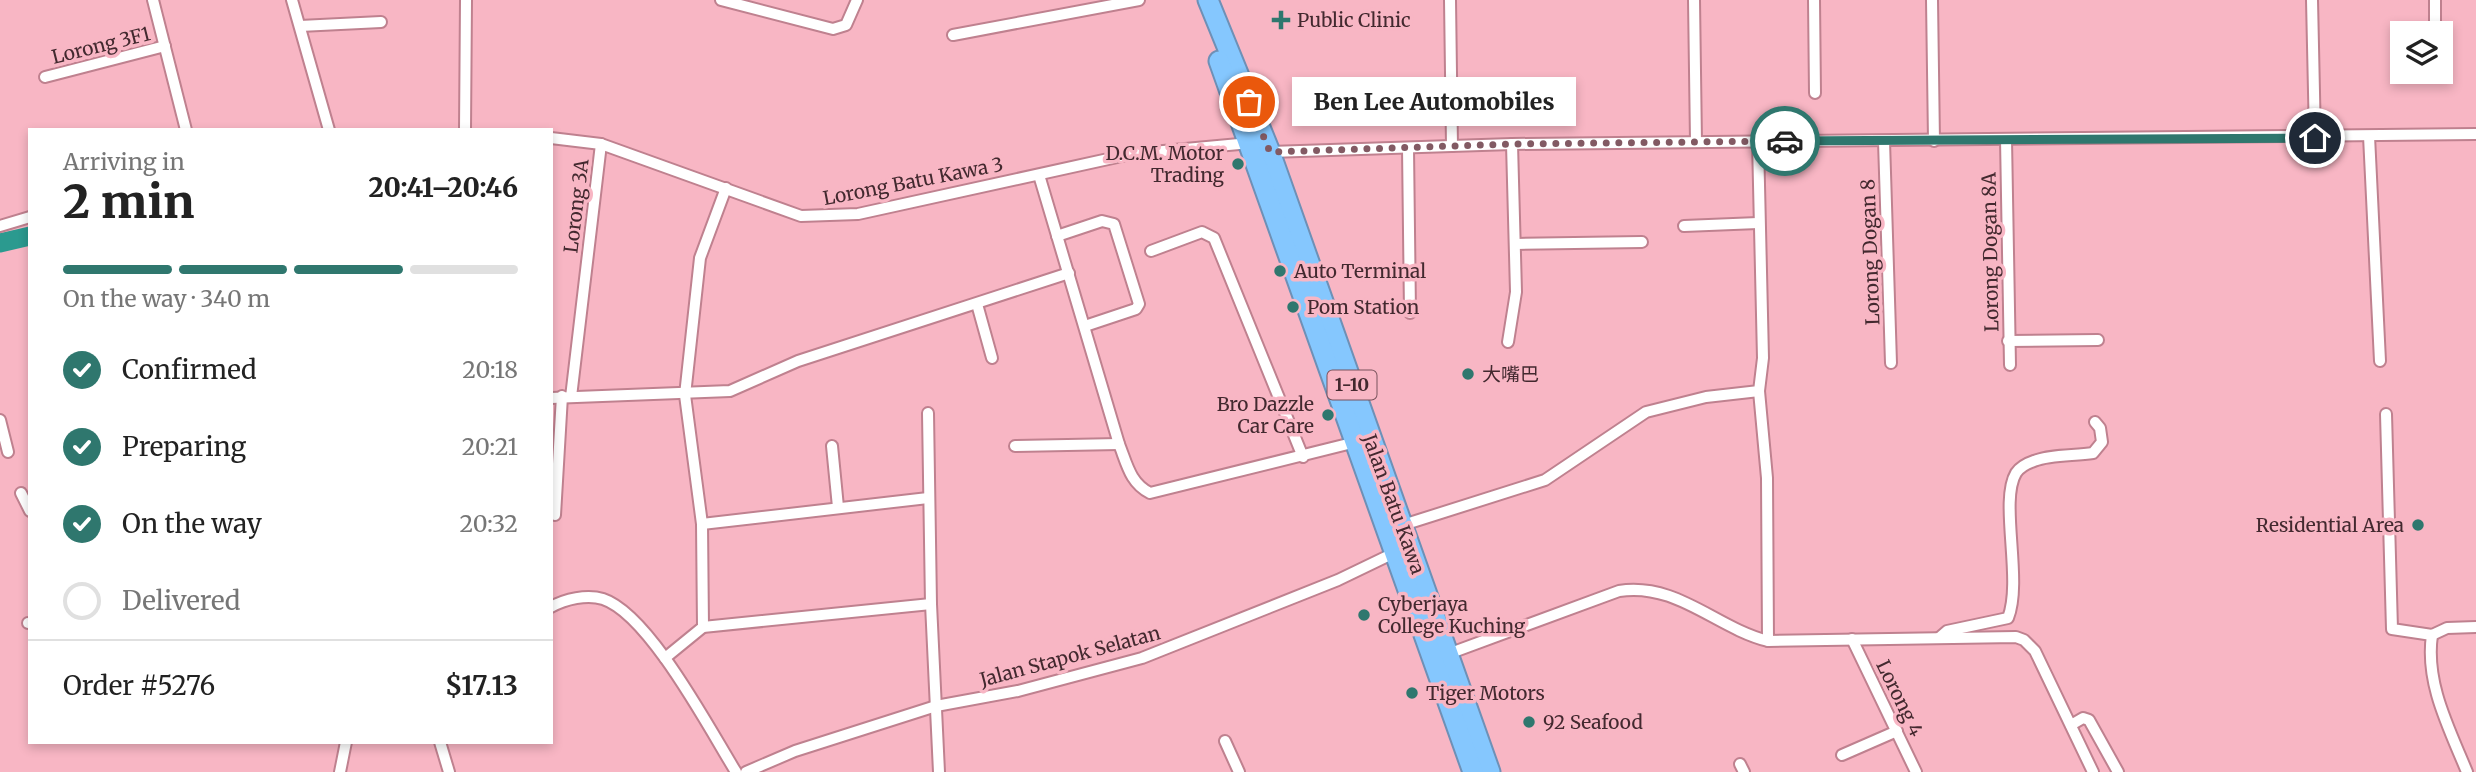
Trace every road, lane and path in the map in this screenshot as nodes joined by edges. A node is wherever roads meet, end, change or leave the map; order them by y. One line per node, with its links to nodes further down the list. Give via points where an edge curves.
1 (153, 0): 21 (street)
2 (292, 0): 19 (street)
3 (466, 0): 26 (street)
4 (721, 0): 16 (street)
5 (857, 0): 16 (street, via 846,25 833,29)
6 (1139, 0): 15 (street)
7 (1195, 0): 36 (highway, Jalan Batu Kawa / 1-10)
8 (1208, 0): 41 (highway, Jalan Batu Kawa / 1-10)
9 (1450, 0): 39 (street)
10 (1694, 0): 35 (street)
11 (1814, 0): 23 (street)
12 (1932, 0): 34 (street)
13 (2312, 0): 30 (street)
14 (2435, 0): 17 (street)
15 (1118, 2): 20 (street)
16 (761, 5)
17 (2435, 21)
18 (381, 22): 19 (street)
19 (300, 26): 25 (street)
20 (953, 35)
21 (165, 46): 22 (street, Lorong 3F1); 24 (street)
22 (45, 77)
23 (1815, 93)
24 (186, 128)
25 (328, 128)
26 (465, 128)
27 (2476, 134): 28 (street)
28 (2369, 135): 30 (street); 60 (street)
29 (553, 138): 37 (street, Lorong Batu Kawa 3)
30 (2315, 138): 31 (street)
31 (2006, 139): 34 (street); 57 (street, Lorong Dogan 8A)
32 (1758, 141): 33 (street); 35 (street); 45 (street)
33 (1884, 141): 34 (street); 61 (street, Lorong Dogan 8)
34 (1934, 141)
35 (1696, 142): 38 (street)
36 (1250, 143): 42 (street, Lorong Batu Kawa 3, via 1131,154); 70 (highway, Jalan Batu Kawa / 1-10)
37 (601, 144): 43 (street, Lorong Batu Kawa 3); 65 (street, Lorong 3A)
38 (1512, 144): 39 (street); 50 (street)
39 (1452, 146): 40 (street)
40 (1408, 148): 41 (street); 54 (street)
41 (1270, 152): 82 (highway, Jalan Batu Kawa / 1-10)
42 (1039, 175): 43 (street, Lorong Batu Kawa 3, via 858,214 816,218); 48 (street)
43 (726, 188): 64 (street, via 700,258)
44 (28, 218): 46 (street)
45 (1758, 223): 47 (street); 63 (street, via 1763,358)
46 (0, 226)
47 (1685, 226)
48 (1057, 236): 52 (street); 55 (street, via 1102,221 1114,224 1139,304)
49 (1642, 242): 50 (street)
50 (1517, 244): 58 (street, via 1514,316)
51 (1152, 251): 75 (street, via 1202,232 1214,238)
52 (1069, 273): 53 (street); 55 (street)
53 (977, 304): 59 (street); 64 (street, via 798,361 730,391)
54 (1410, 313)
55 (1085, 326): 71 (street)
56 (2098, 340): 57 (street)
57 (2008, 341): 62 (street, Lorong Dogan 8A)
58 (1508, 342)
59 (992, 358)
60 (2380, 361)
61 (1891, 363)
62 (2010, 365)
63 (1759, 391): 82 (street, via 1706,397 1646,412 1545,480); 91 (street, via 1768,478)
64 (685, 394): 65 (street); 81 (street)
65 (561, 397): 80 (street, Lorong 3A)
66 (928, 413): 77 (street)
67 (2386, 414): 88 (street, via 2392,629)
68 (0, 420): 74 (street)
69 (2095, 422): 89 (street, via 2102,442 2093,453 2037,459 2016,474 2011,540 2014,597 2008,618 1947,631)
70 (1356, 442): 75 (street); 83 (highway, Jalan Batu Kawa / 1-10)
71 (1119, 444): 73 (street); 75 (street, via 1134,482 1150,494)
72 (832, 446): 79 (street)
73 (1015, 446)
74 (8, 452)
75 (1303, 457)
76 (21, 494): 78 (street)
77 (928, 498): 79 (street); 84 (street)
78 (28, 507)
79 (838, 507): 81 (street)
80 (555, 515)
81 (702, 524): 86 (street)
82 (1403, 526): 92 (highway, Jalan Batu Kawa / 1-10)
83 (1394, 553): 94 (street, Jalan Stapok Selatan, via 1142,658 1018,691); 107 (highway, Jalan Batu Kawa / 1-10)
84 (931, 604): 86 (street); 94 (street)
85 (553, 606): 93 (street, via 582,597 601,598 639,626)
86 (703, 627): 93 (street)
87 (2476, 627): 88 (street, via 2447,628)
88 (2432, 635): 112 (street, via 2432,681)
89 (1939, 638): 90 (street); 95 (street, via 2024,640 2035,651)
90 (1852, 639): 91 (street); 96 (street, Lorong 4)
91 (1768, 641): 92 (street, via 1748,636 1671,595 1633,589)
92 (1448, 654): 108 (highway, Jalan Batu Kawa / 1-10)
93 (665, 658): 103 (street)
94 (936, 706): 104 (street, Jalan Stapok Selatan, via 795,751); 105 (street)
95 (2071, 725): 110 (street); 111 (street, via 2083,718 2089,720)
96 (1897, 731): 100 (street); 109 (street, Lorong 4)
97 (1225, 741): 106 (street)
98 (346, 744): 101 (street)
99 (441, 744): 102 (street)
100 (1842, 755)
101 (340, 772)
102 (449, 772)
103 (736, 772)
104 (746, 772)
105 (939, 772)
106 (1239, 772)
107 (1473, 772)
108 (1490, 772)
109 (1916, 772)
110 (2093, 772)
111 (2118, 772)
112 (2467, 772)

